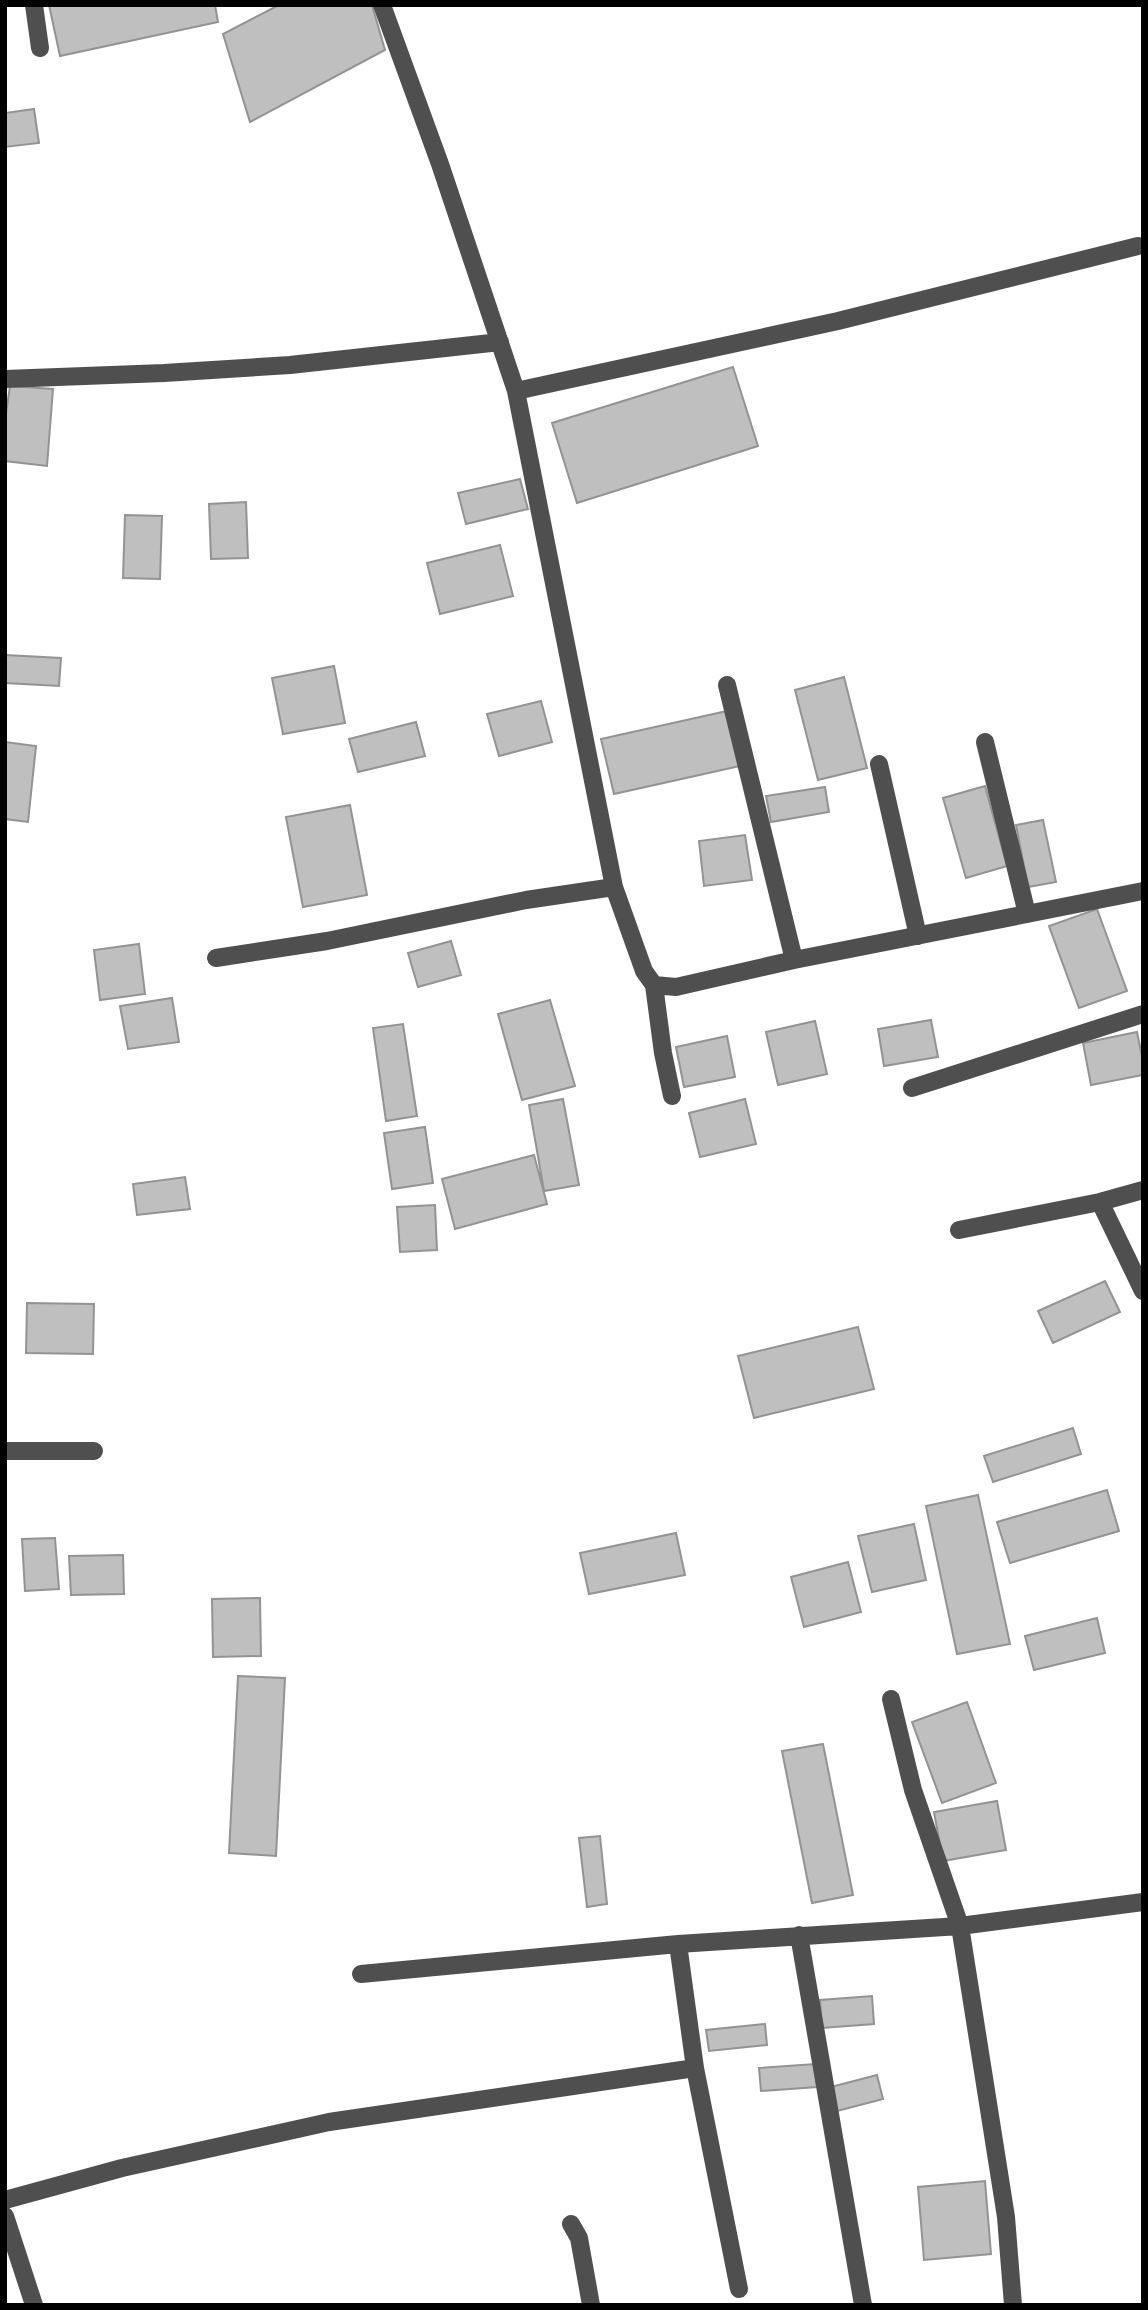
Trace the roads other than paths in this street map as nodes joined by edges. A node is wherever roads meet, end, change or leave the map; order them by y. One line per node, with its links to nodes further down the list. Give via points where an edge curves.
1 (34, 5): 3 (street)
2 (382, 5): 5 (street)
3 (40, 48)
4 (1138, 246): 7 (street, via 838,321)
5 (500, 342): 6 (street, via 290,365); 7 (street)
6 (5, 379)
7 (516, 390): 11 (street)
8 (727, 685): 16 (street)
9 (985, 742): 13 (street)
10 (879, 764): 14 (street)
11 (614, 887): 15 (street); 17 (street, via 644,971)
12 (1143, 891): 13 (street)
13 (1027, 914): 14 (street)
14 (918, 936): 16 (street)
15 (216, 958)
16 (794, 960): 17 (street, via 676,987)
17 (654, 985): 20 (street)
18 (1143, 1014): 19 (street)
19 (912, 1088)
20 (672, 1096)
21 (1143, 1190): 22 (street)
22 (1100, 1202): 23 (street); 24 (street)
23 (959, 1230)
24 (1143, 1291)
25 (5, 1451): 26 (street)
26 (94, 1451)
27 (891, 1699): 29 (street, via 913,1790)
28 (1143, 1902): 29 (street)
29 (960, 1926): 30 (street); 41 (street, via 1006,2217)
30 (799, 1935): 31 (street); 40 (street)
31 (678, 1944): 32 (street); 33 (street)
32 (362, 1974)
33 (695, 2068): 34 (street, via 329,2122 122,2168); 37 (street)
34 (5, 2200)
35 (5, 2216): 38 (street)
36 (572, 2224): 39 (street)
37 (739, 2289)
38 (34, 2305)
39 (592, 2305)
40 (863, 2305)
41 (1013, 2305)

